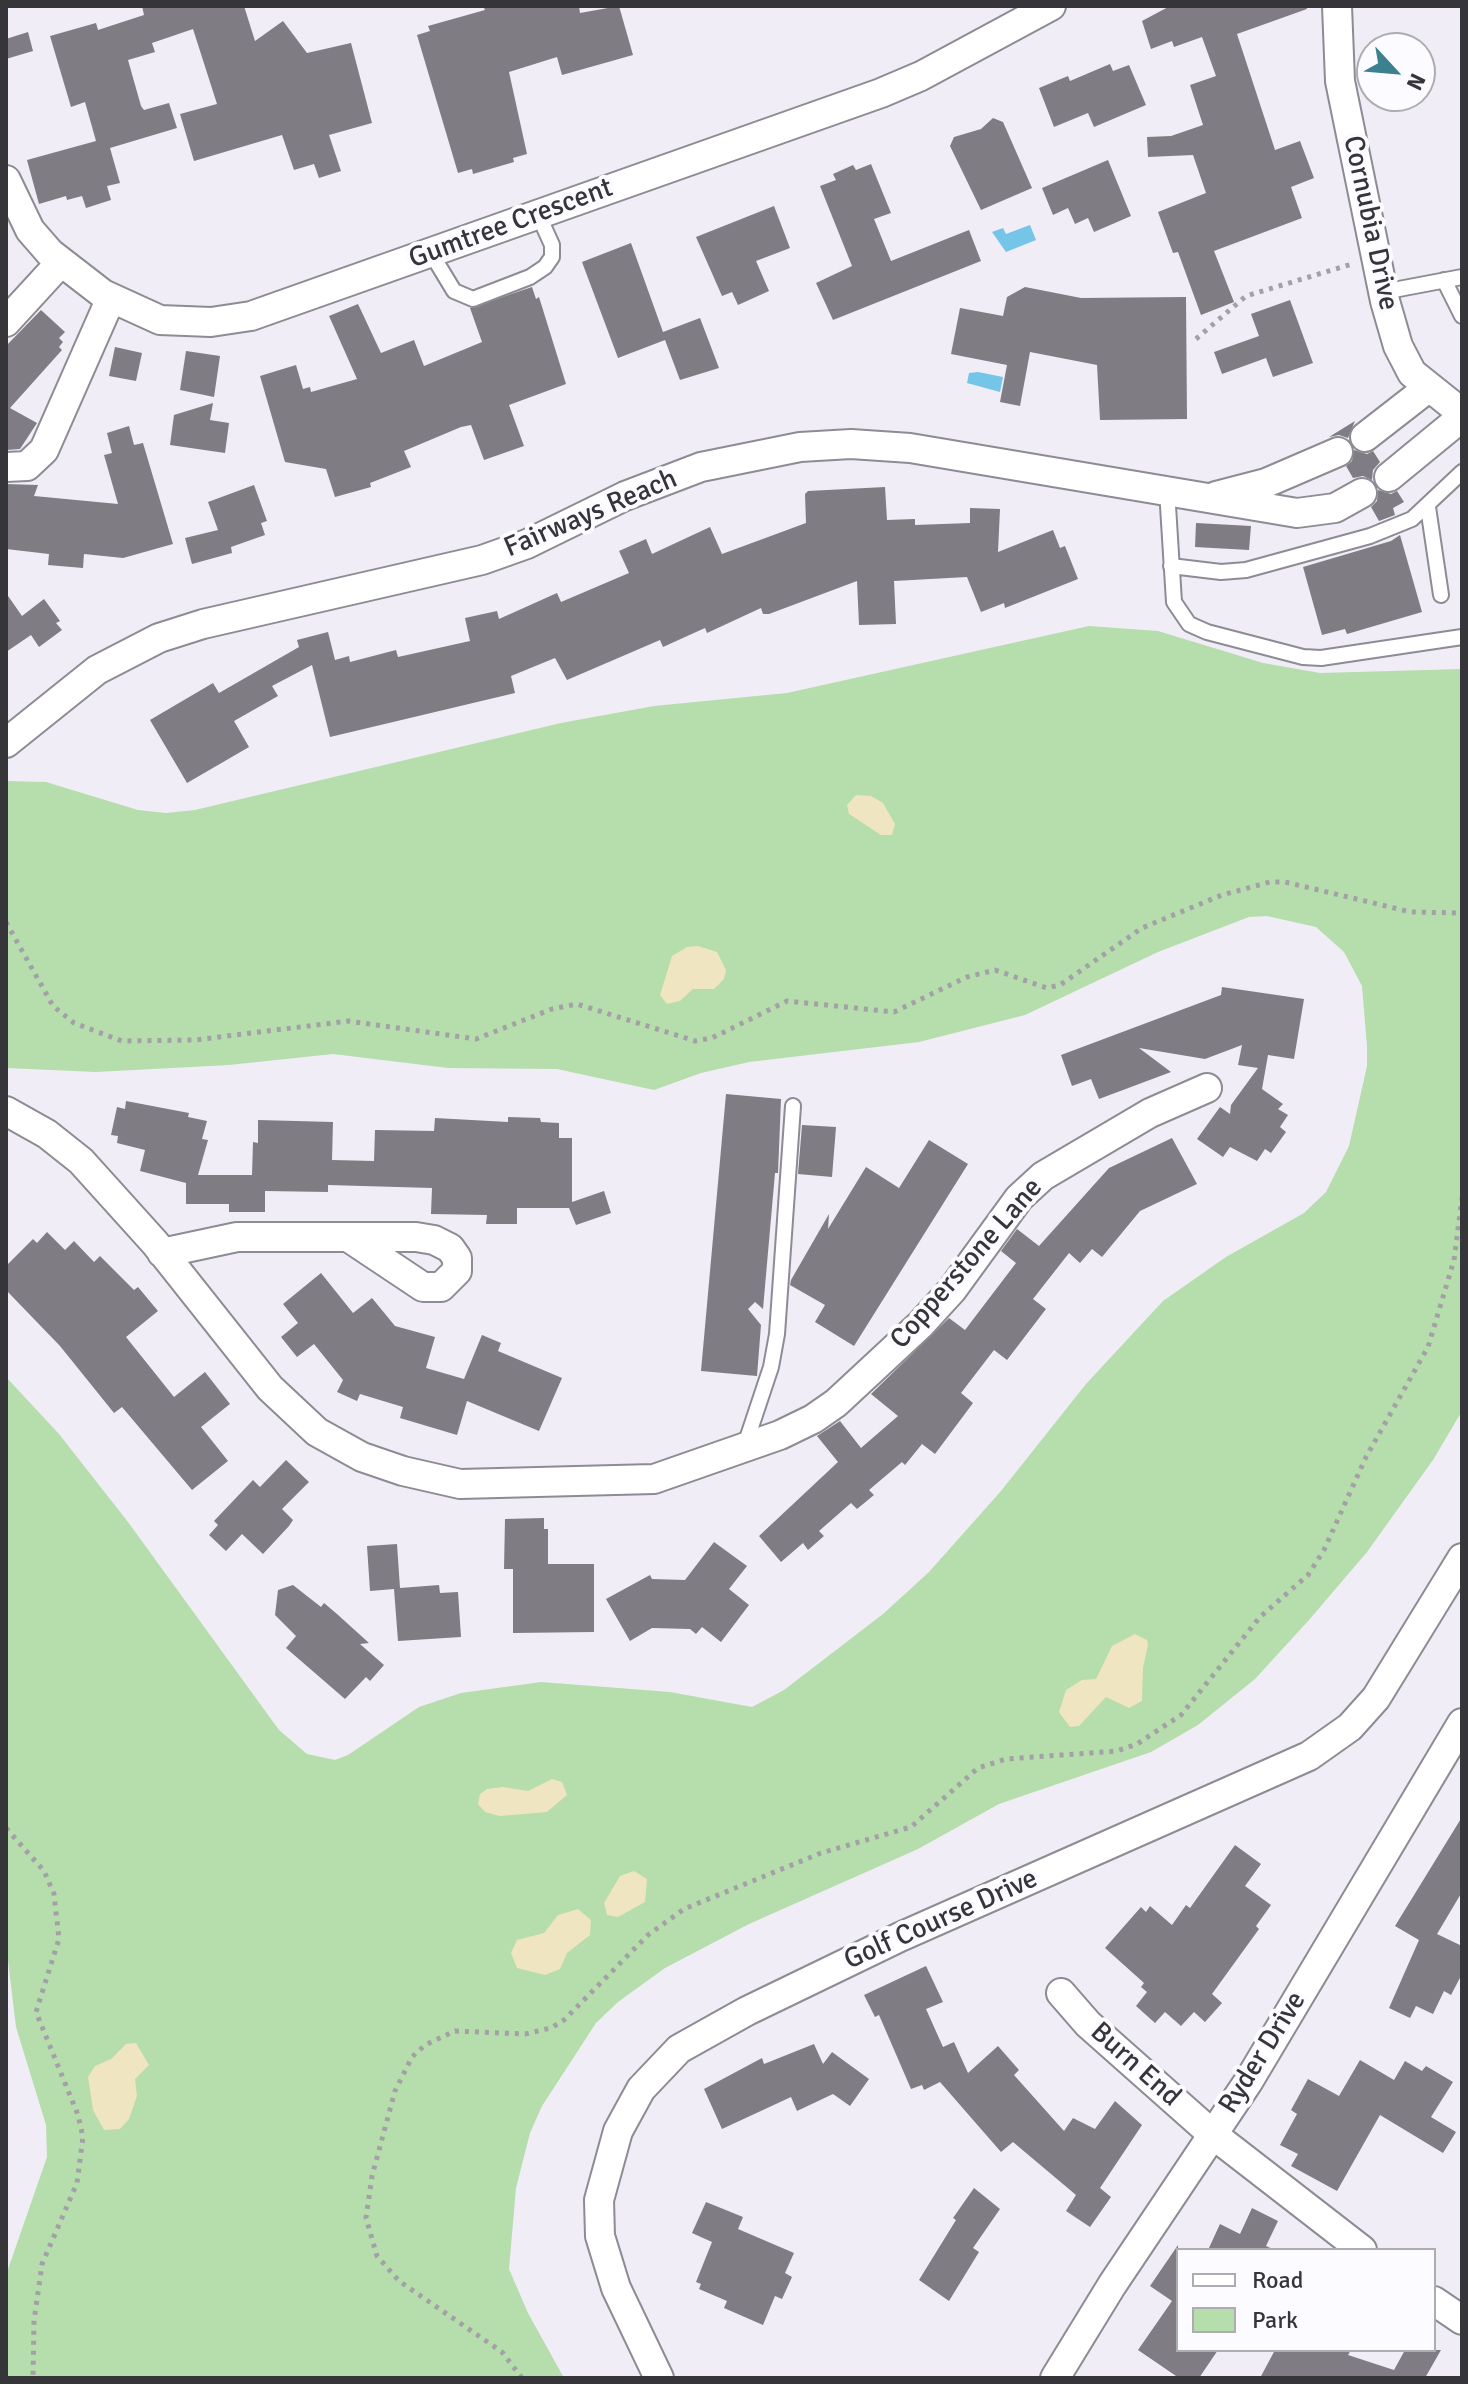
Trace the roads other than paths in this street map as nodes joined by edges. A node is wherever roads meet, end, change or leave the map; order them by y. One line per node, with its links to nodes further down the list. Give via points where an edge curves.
1 (1051, 6): 4 (street, Gumtree Crescent, via 881,93)
2 (1337, 6): 9 (street, Cornubia Drive, via 1340,81)
3 (6, 180): 6 (street, Gumtree Crescent, via 30,230)
4 (538, 214): 5 (street, Gumtree Crescent); 5 (lane, via 552,245 545,267 473,299 454,291)
5 (431, 253): 10 (street, Gumtree Crescent, via 251,316 211,322 160,320)
6 (61, 262): 10 (street, Gumtree Crescent); 12 (street)
7 (1462, 277): 8 (lane)
8 (1444, 280): 9 (lane); 11 (lane)
9 (1383, 292): 13 (street, Cornubia Drive, via 1398,346 1412,373)
10 (111, 298): 17 (street, via 44,450 27,466)
11 (1462, 316)
12 (6, 322)
13 (1428, 388): 14 (street, Cornubia Drive); 15 (street)
14 (1462, 415): 19 (street)
15 (1365, 437)
16 (1338, 452): 22 (street, Fairways Reach, via 1266,483)
17 (6, 467)
18 (1462, 472): 23 (lane)
19 (1389, 477)
20 (1167, 490): 22 (street, Fairways Reach); 24 (lane); 27 (street, Fairways Reach, via 910,448 839,444 751,456 701,467 638,491 482,560 159,638 97,670)
21 (1362, 493): 22 (street, Fairways Reach, via 1335,508 1297,513)
22 (1212, 498)
23 (1428, 507): 24 (lane, via 1370,536 1270,566 1221,572); 25 (lane)
24 (1171, 566): 26 (lane, via 1174,602 1189,624 1284,653 1321,658)
25 (1441, 595)
26 (1462, 637)
27 (6, 743)
28 (1207, 1088): 33 (street, Copperstone Lane, via 1150,1113 1043,1176 1019,1198 952,1290 836,1403)
29 (793, 1106): 33 (lane, via 777,1334)
30 (6, 1111): 32 (street, Copperstone Lane, via 81,1161)
31 (348, 1237): 32 (street, via 237,1237)
32 (162, 1253): 33 (street, Copperstone Lane, via 270,1388 317,1432 362,1457 403,1471 460,1484 654,1479)
33 (744, 1449)
34 (1462, 1558): 41 (street, Golf Course Drive, via 1376,1698 1350,1727 1309,1756 900,1937 679,2049 641,2089 618,2131 599,2200 600,2236 616,2288)
35 (1462, 1723): 37 (street, Ryder Drive, via 1248,2082)
36 (1061, 1993): 37 (street, Burn End, via 1088,2024)
37 (1211, 2133): 38 (street, Burn End); 42 (street, Ryder Drive)
38 (1359, 2248)
39 (1436, 2302): 40 (street)
40 (1462, 2320)
41 (659, 2378)
42 (1055, 2378)

